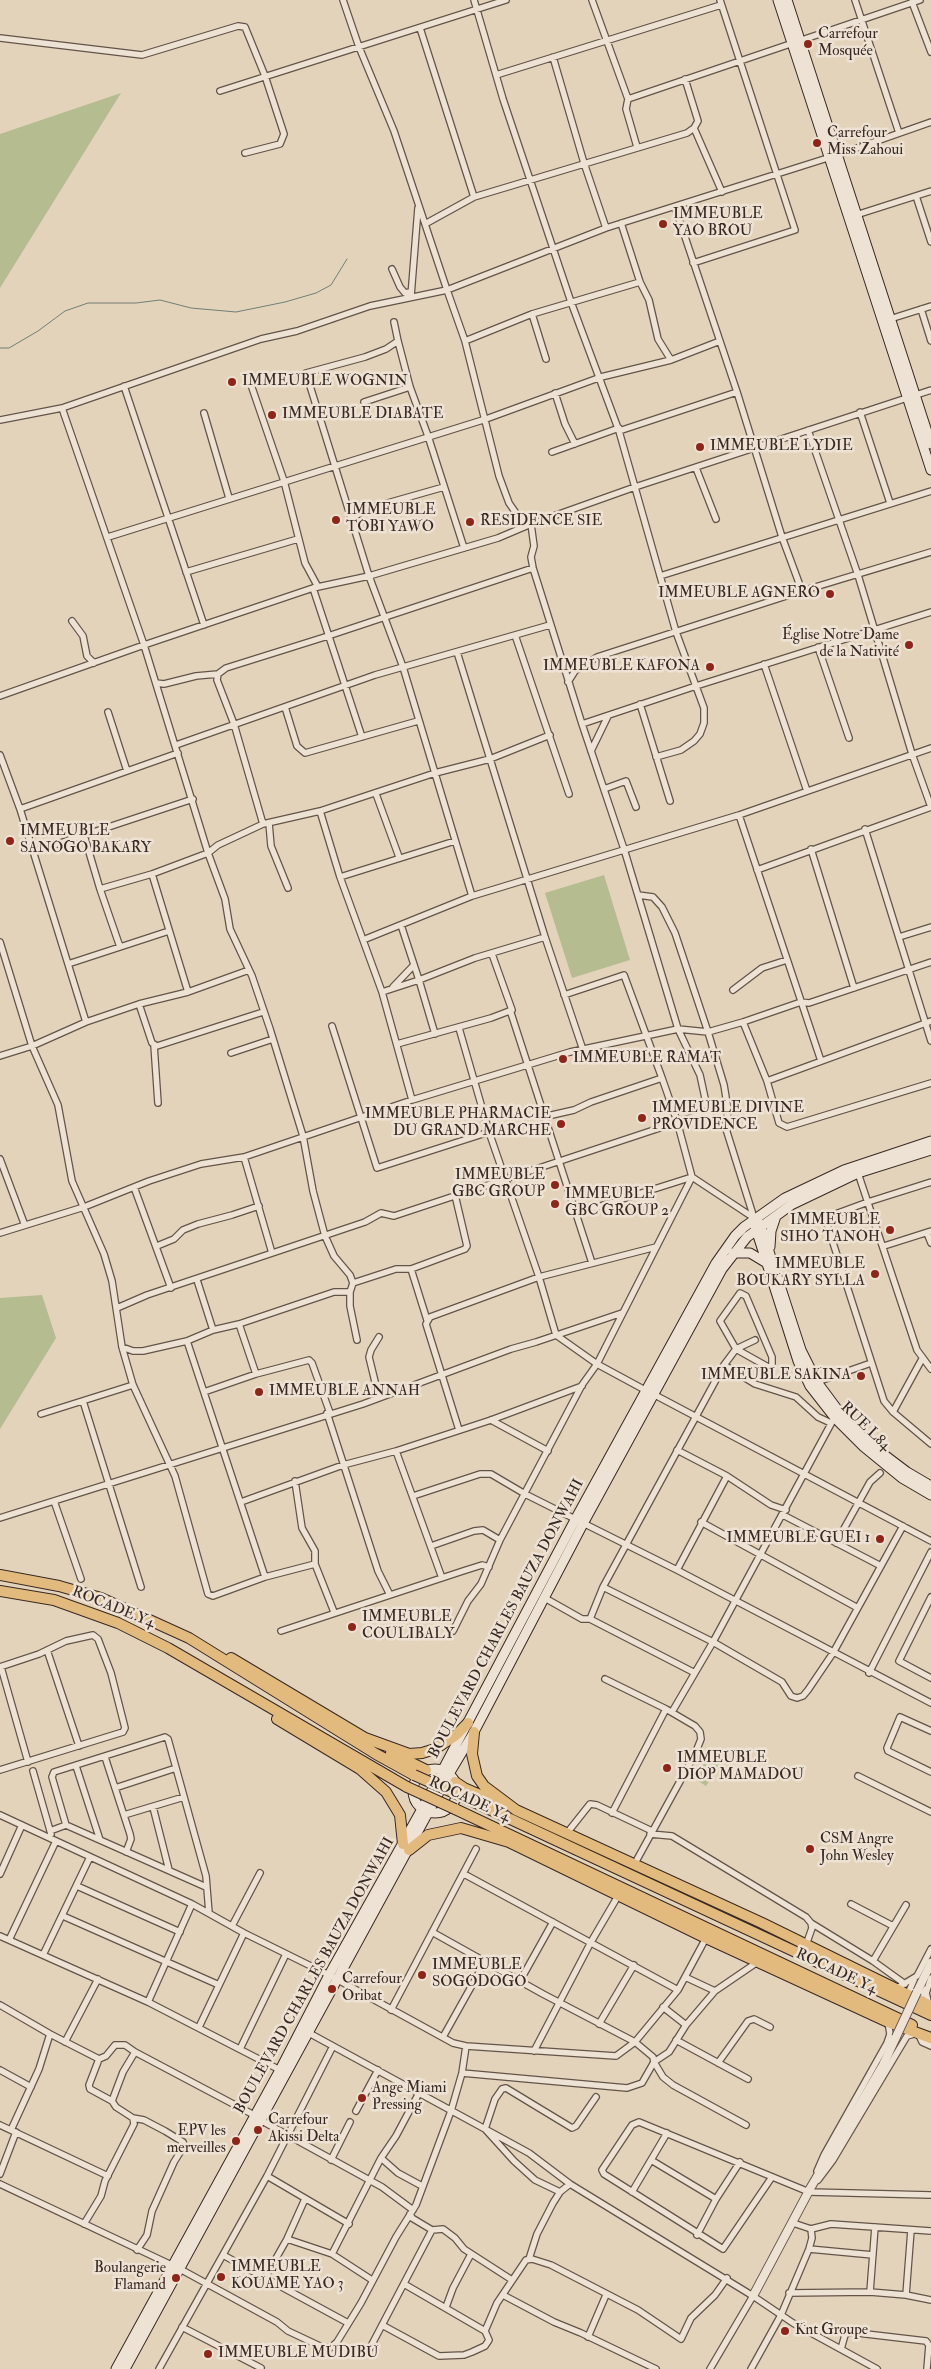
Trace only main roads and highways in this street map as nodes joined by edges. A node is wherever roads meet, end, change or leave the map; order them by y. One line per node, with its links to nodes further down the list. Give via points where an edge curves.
1 (778, 0): 3 (main road)
2 (787, 0): 3 (main road)
3 (796, 41): 4 (main road)
4 (833, 156): 5 (main road); 5 (main road, via 890,319)
5 (911, 396): 6 (main road); 7 (main road)
6 (931, 444)
7 (931, 470)
8 (931, 1142): 11 (main road, BOULEVARD CHARLES BAUZA DONWAHI, via 844,1170 785,1198)
9 (931, 1150): 10 (main road, BOULEVARD CHARLES BAUZA DONWAHI, via 858,1173 791,1205)
10 (776, 1216): 12 (main road, BOULEVARD CHARLES BAUZA DONWAHI); 14 (main road)
11 (754, 1218): 12 (main road, RUE L84); 15 (main road, BOULEVARD CHARLES BAUZA DONWAHI, via 735,1236 716,1263)
12 (758, 1228): 13 (main road, BOULEVARD CHARLES BAUZA DONWAHI); 14 (main road, RUE L84)
13 (733, 1253): 14 (main road, via 750,1253); 15 (main road, BOULEVARD CHARLES BAUZA DONWAHI)
14 (768, 1261): 16 (main road, via 801,1350 817,1382 866,1441); 17 (main road, RUE L84, via 798,1361 833,1421 885,1466)
15 (649, 1392): 20 (main road, BOULEVARD CHARLES BAUZA DONWAHI)
16 (931, 1486)
17 (931, 1495)
18 (0, 1575): 21 (highway, ROCADE Y4, via 101,1598)
19 (0, 1591): 22 (highway, ROCADE Y4, via 54,1600 118,1623)
20 (541, 1595): 23 (main road, BOULEVARD CHARLES BAUZA DONWAHI); 24 (main road, BOULEVARD CHARLES BAUZA DONWAHI)
21 (189, 1638): 25 (highway, via 247,1666); 35 (highway, ROCADE Y4, bridge, via 414,1775)
22 (194, 1662): 26 (highway, via 261,1709); 29 (highway, ROCADE Y4)
23 (468, 1723): 25 (highway, via 447,1741 422,1753 409,1754); 28 (main road, BOULEVARD CHARLES BAUZA DONWAHI)
24 (474, 1732): 28 (main road, BOULEVARD CHARLES BAUZA DONWAHI); 31 (highway, via 472,1754 477,1776 484,1786)
25 (365, 1738): 27 (highway)
26 (360, 1770): 29 (highway); 34 (highway, via 394,1802)
27 (426, 1770): 28 (main road); 29 (main road)
28 (449, 1775): 30 (main road, via 457,1794); 31 (highway, via 464,1788); 32 (main road, BOULEVARD CHARLES BAUZA DONWAHI)
29 (410, 1791): 30 (highway, ROCADE Y4, bridge); 32 (main road)
30 (451, 1810): 32 (main road, via 435,1814); 33 (highway); 36 (highway, ROCADE Y4)
31 (516, 1810): 35 (highway, via 901,1986)
32 (426, 1811): 34 (main road, BOULEVARD CHARLES BAUZA DONWAHI)
33 (509, 1842): 34 (highway, via 461,1828 428,1835); 37 (highway, via 706,1938 888,2022)
34 (406, 1847): 38 (main road, BOULEVARD CHARLES BAUZA DONWAHI, via 338,1980); 38 (main road, BOULEVARD CHARLES BAUZA DONWAHI, via 329,1975)
35 (930, 2008)
36 (931, 2034)
37 (931, 2038)
38 (258, 2118): 39 (main road, BOULEVARD CHARLES BAUZA DONWAHI)
39 (176, 2267): 40 (main road, BOULEVARD CHARLES BAUZA DONWAHI); 41 (main road, BOULEVARD CHARLES BAUZA DONWAHI)
40 (116, 2369)
41 (125, 2369)

